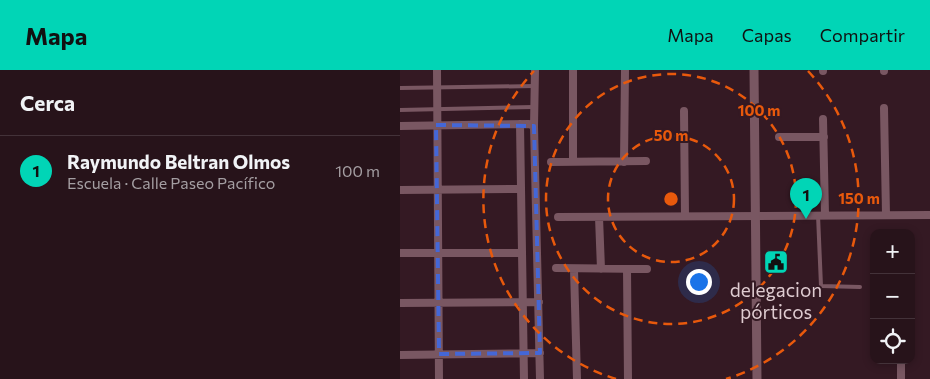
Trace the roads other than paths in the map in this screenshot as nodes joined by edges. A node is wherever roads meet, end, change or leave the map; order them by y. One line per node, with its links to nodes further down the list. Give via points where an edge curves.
1 (437, 70): 7 (street)
2 (535, 70): 6 (street)
3 (572, 70): 22 (street)
4 (625, 70): 23 (street)
5 (754, 70): 30 (street)
6 (535, 86): 7 (lane); 9 (street)
7 (436, 87): 8 (lane); 10 (street)
8 (400, 88)
9 (534, 107): 10 (lane); 18 (street)
10 (436, 108): 12 (lane); 17 (street)
11 (884, 108): 28 (street)
12 (400, 110)
13 (684, 111): 32 (street)
14 (823, 119): 20 (street)
15 (520, 124): 17 (street); 18 (street); 26 (street)
16 (400, 126): 17 (street)
17 (436, 126): 25 (street)
18 (534, 129): 44 (street)
19 (779, 137): 20 (street)
20 (824, 137): 31 (street)
21 (551, 162): 22 (street)
22 (573, 162): 23 (street)
23 (624, 162): 24 (street)
24 (646, 162)
25 (437, 189): 26 (street); 27 (street); 35 (street)
26 (521, 189): 37 (street)
27 (400, 190)
28 (886, 214): 29 (street); 31 (street)
29 (930, 214)
30 (755, 215): 31 (street); 32 (street); 58 (street)
31 (822, 215): 43 (lane, via 821,286)
32 (685, 216): 33 (street)
33 (600, 217): 34 (street); 40 (street)
34 (558, 218)
35 (438, 252): 36 (street); 37 (street); 45 (street)
36 (400, 253)
37 (522, 253): 46 (street)
38 (556, 268): 39 (street)
39 (574, 269): 40 (street); 56 (street)
40 (601, 269): 41 (street)
41 (627, 270): 42 (street); 57 (street)
42 (646, 270)
43 (860, 287)
44 (539, 302): 46 (street); 48 (street)
45 (438, 303): 46 (street); 47 (street); 49 (street)
46 (523, 303): 50 (street)
47 (400, 304)
48 (540, 353): 50 (street); 55 (street)
49 (439, 354): 50 (street); 51 (street); 53 (street)
50 (524, 354): 54 (street)
51 (400, 355)
52 (901, 364): 59 (street)
53 (440, 379)
54 (524, 379)
55 (540, 379)
56 (577, 379)
57 (628, 379)
58 (757, 379)
59 (901, 379)

